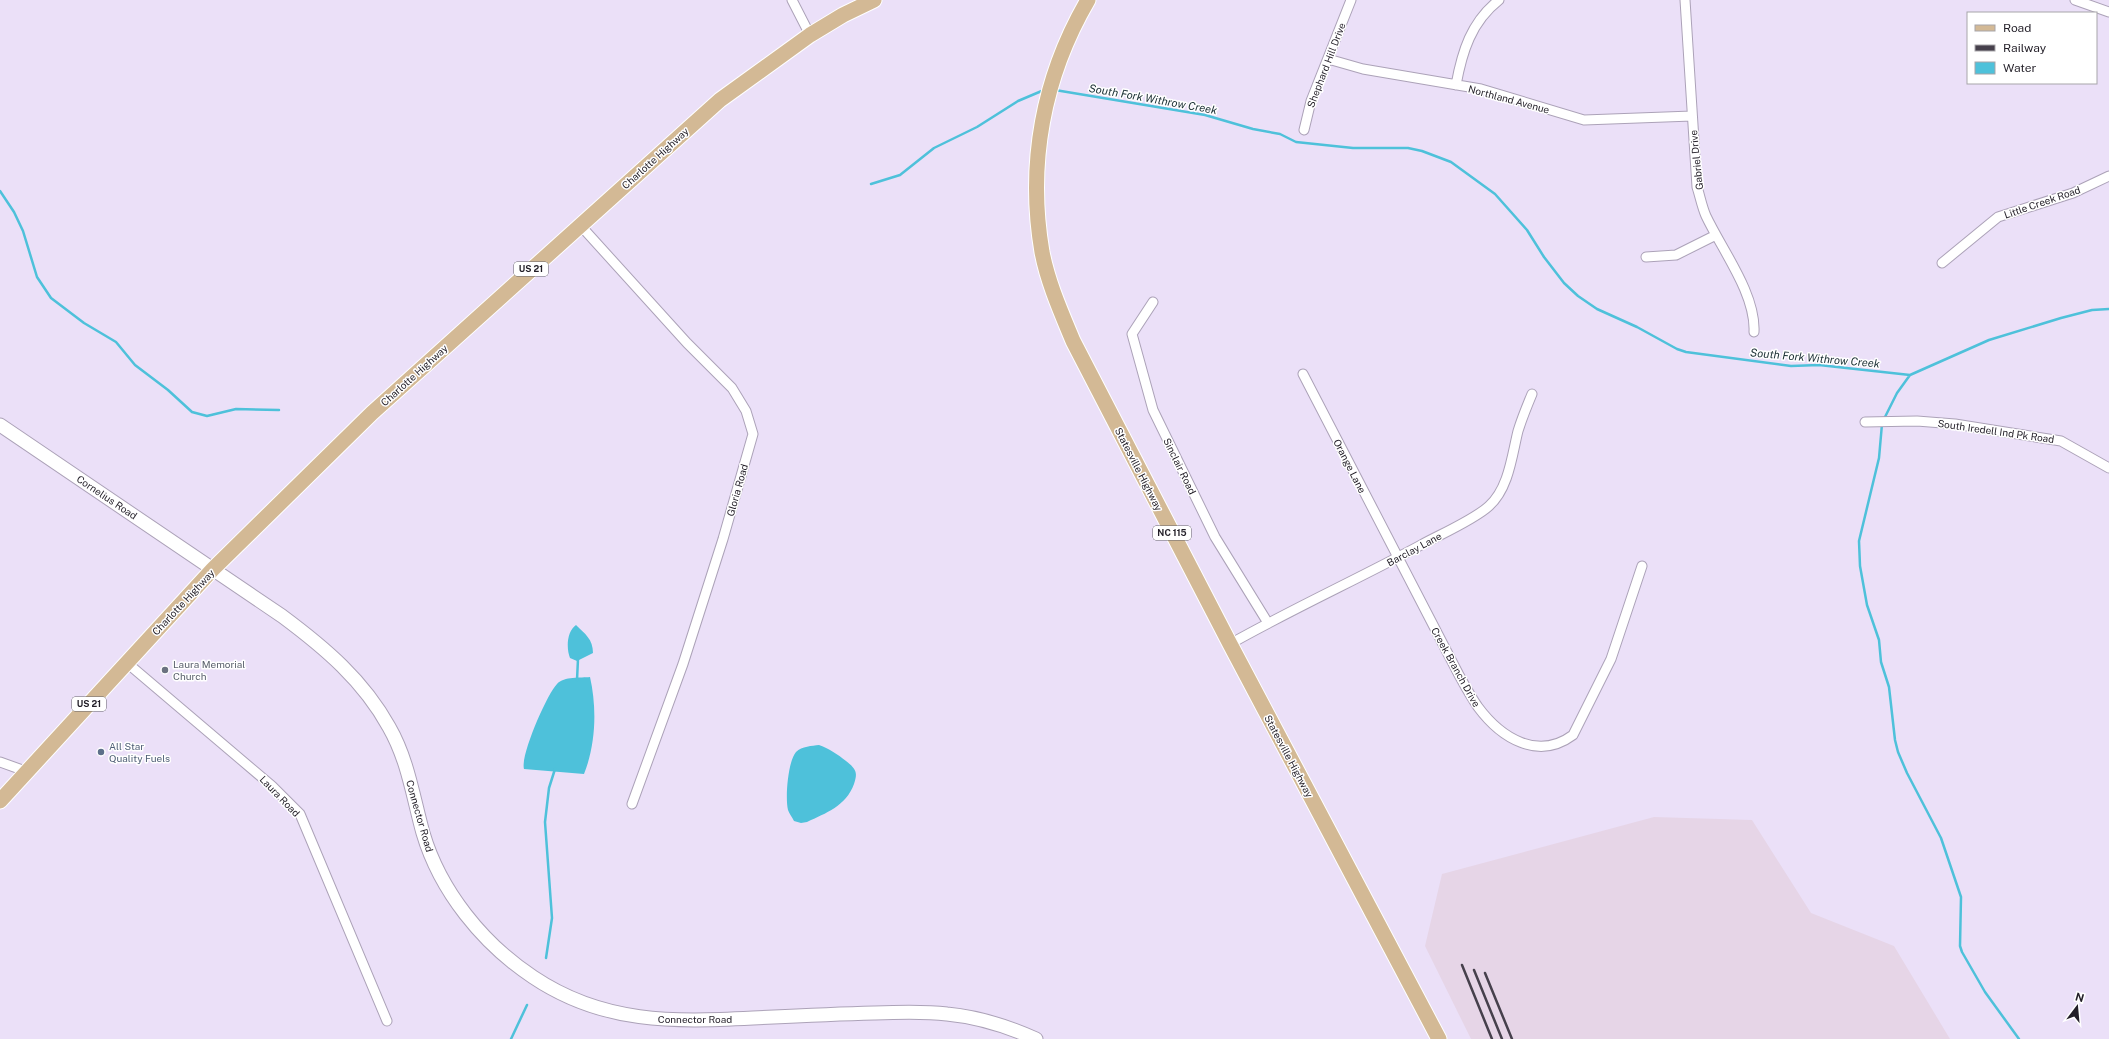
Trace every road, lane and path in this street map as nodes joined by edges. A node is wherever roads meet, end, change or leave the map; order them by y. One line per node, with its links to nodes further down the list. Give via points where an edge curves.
1 (792, 0): 9 (street)
2 (874, 0): 9 (main road, Charlotte Highway / US 21)
3 (1088, 0): 30 (main road, Statesville Highway / NC 115, via 1073,25 1055,68 1043,113 1036,160 1036,206 1043,253 1055,298 1073,341)
4 (1351, 0): 10 (street, Shephard Hill Drive)
5 (1499, 0): 11 (street, via 1479,18 1470,36)
6 (1686, 0): 12 (street, Gabriel Drive)
7 (2075, 0): 8 (street)
8 (2109, 12)
9 (810, 35): 15 (main road, Charlotte Highway / US 21, via 720,100)
10 (1328, 59): 11 (street, Northland Avenue, via 1363,69); 13 (street, Shephard Hill Drive, via 1311,101)
11 (1456, 85): 12 (street, Northland Avenue, via 1481,89 1584,120)
12 (1692, 116): 16 (street, Gabriel Drive, via 1697,186 1706,215)
13 (1304, 130)
14 (2109, 176): 18 (street, Little Creek Road, via 2073,193 1998,217)
15 (581, 226): 28 (main road, Charlotte Highway / US 21, via 372,413); 35 (street, Gloria Road, via 687,343 732,388 746,411 753,434 683,664)
16 (1716, 235): 17 (street, via 1676,255); 20 (street, Gabriel Drive, via 1747,296 1753,314)
17 (1646, 257)
18 (1942, 263)
19 (1153, 302): 29 (street, Sinclair Road, via 1132,334 1153,410 1215,537)
20 (1754, 332)
21 (1303, 374): 26 (street, Orange Lane)
22 (1532, 394): 26 (street, Barclay Lane, via 1519,429 1509,469 1501,489 1489,506)
23 (1865, 422): 25 (street, South Iredell Ind Pk Road, via 1955,424 2061,441)
24 (0, 425): 28 (street, Cornelius Road)
25 (2109, 468)
26 (1398, 557): 27 (street, Creek Branch Drive, via 1479,708 1505,734 1530,746 1542,748 1564,741 1573,735 1580,725 1611,659); 29 (street, Barclay Lane)
27 (1642, 566)
28 (214, 569): 31 (main road, Charlotte Highway / US 21); 37 (street, Connector Road, via 314,639 338,660 363,688 390,728 399,747 424,836 448,888 464,912 495,947 533,978 552,989 612,1013 658,1020 928,1012 984,1020)
29 (1268, 622): 30 (street, Barclay Lane)
30 (1230, 644): 38 (main road, Statesville Highway / NC 115)
31 (126, 662): 33 (main road, Charlotte Highway / US 21); 36 (street, Laura Road, via 272,786 300,814)
32 (0, 762): 33 (street)
33 (28, 772): 34 (main road, Charlotte Highway / US 21)
34 (0, 802)
35 (632, 804)
36 (387, 1021)
37 (1036, 1039)
38 (1439, 1039)

